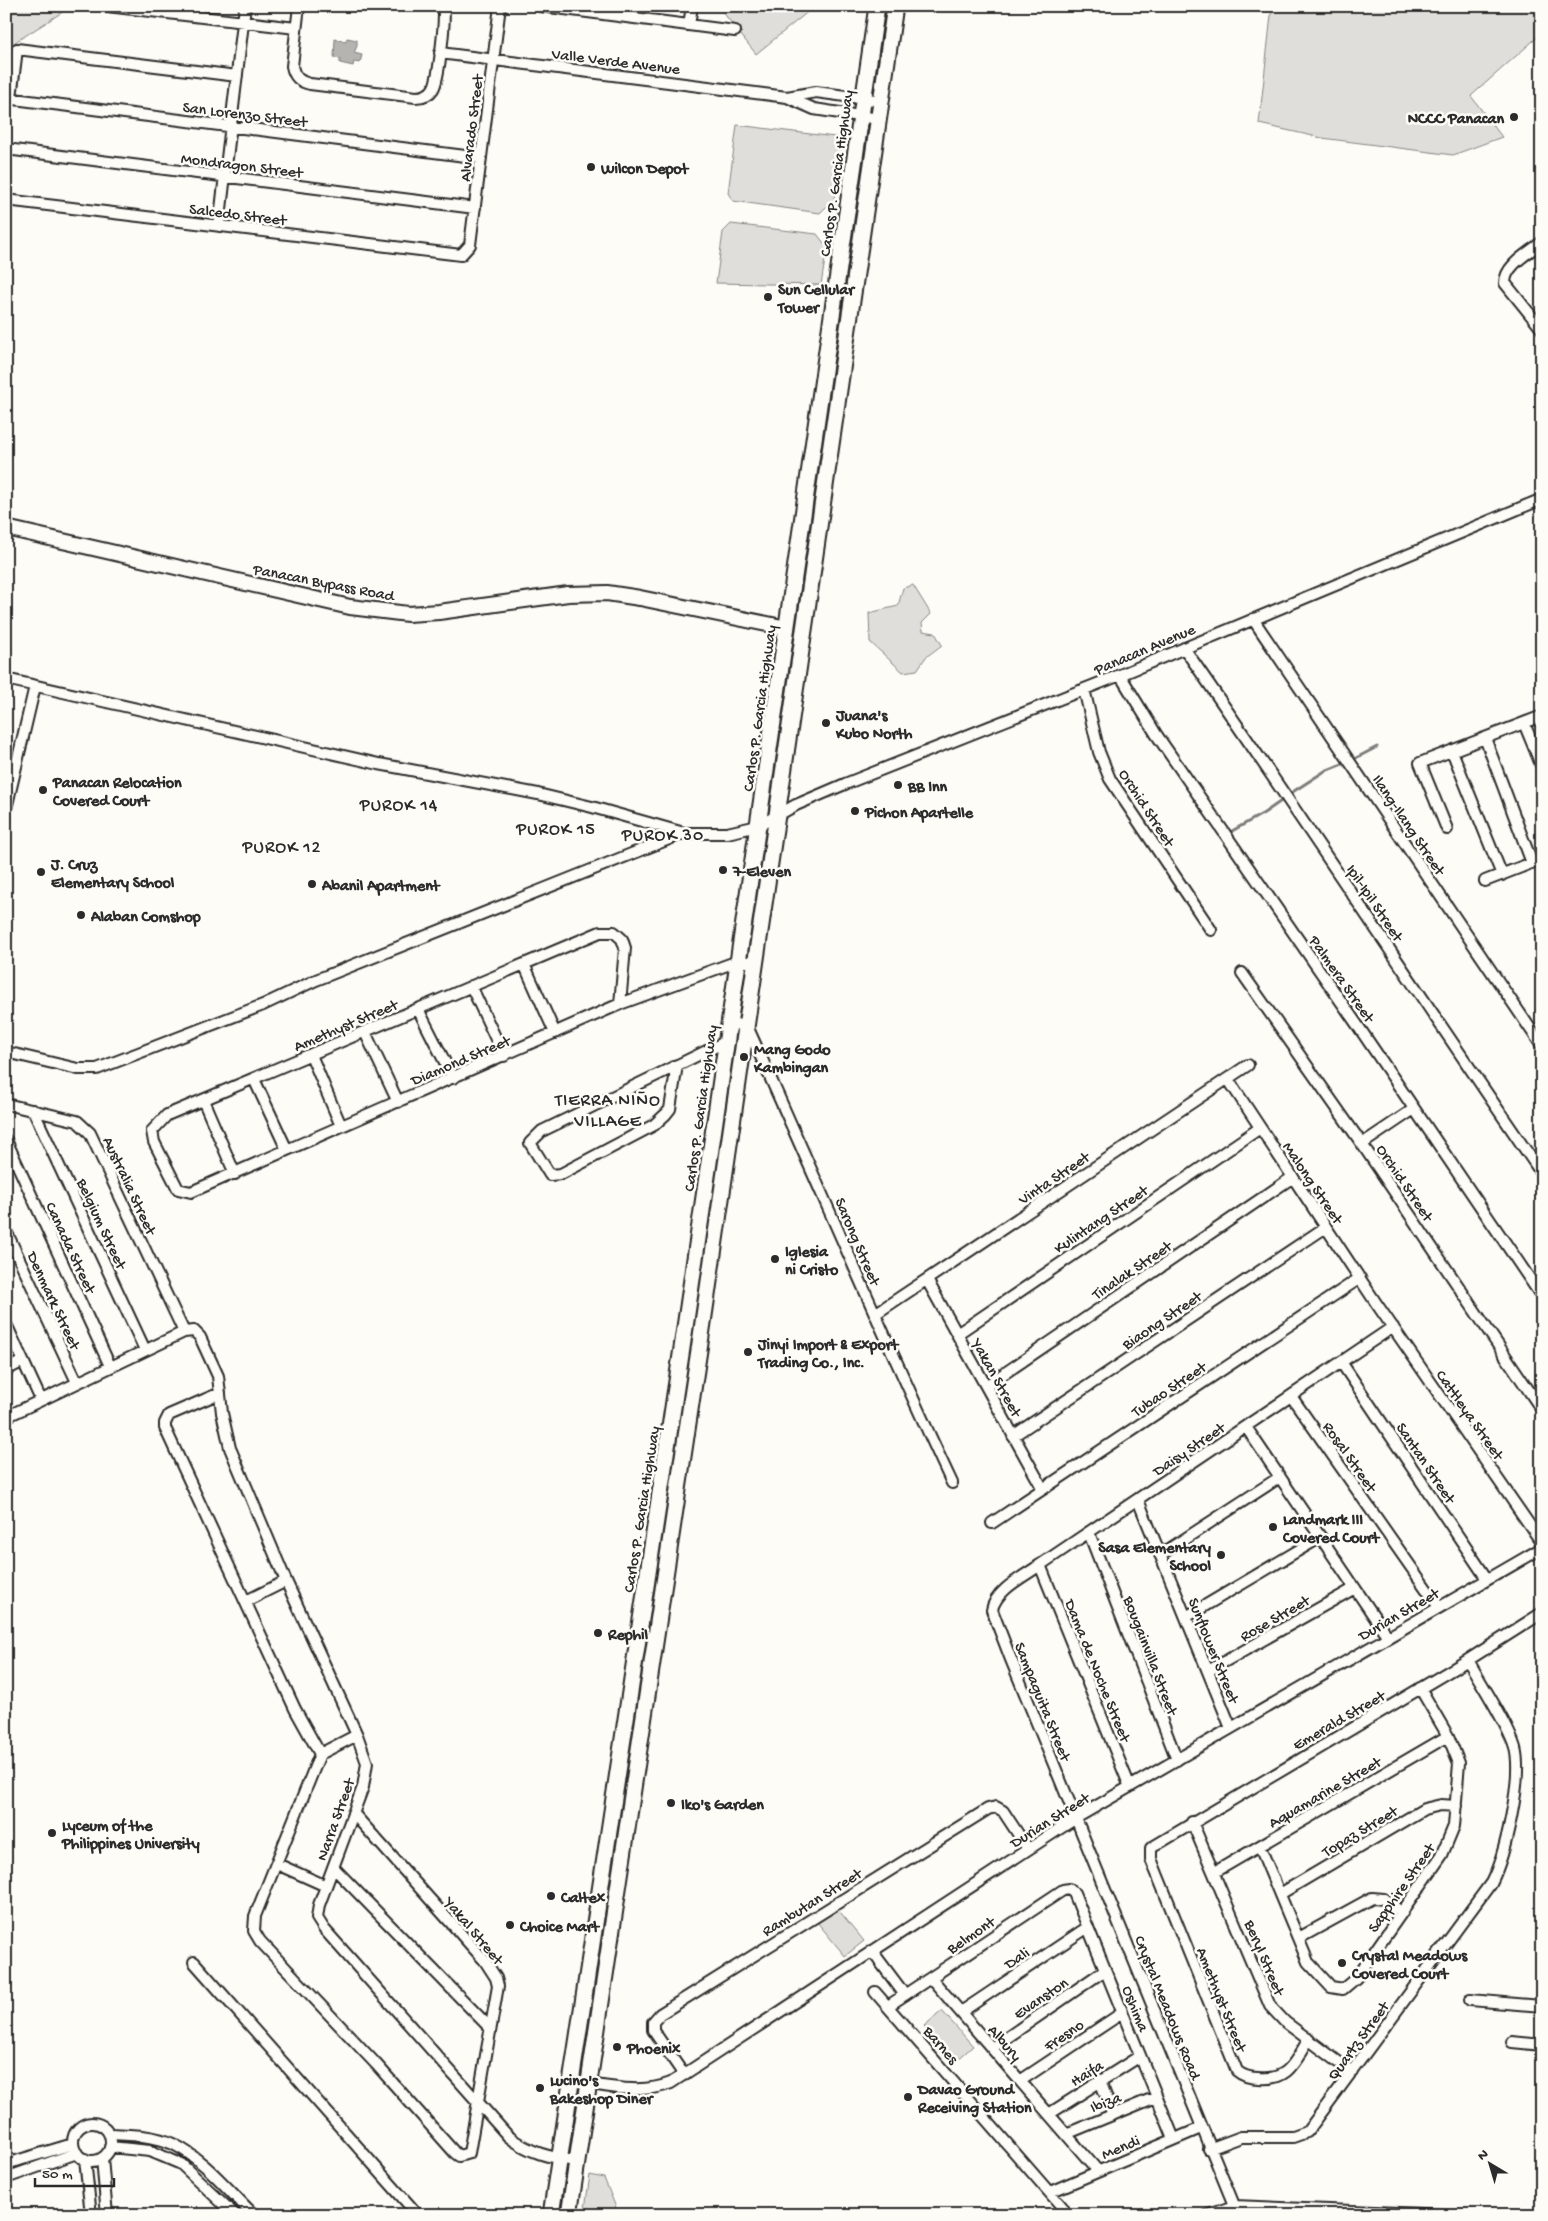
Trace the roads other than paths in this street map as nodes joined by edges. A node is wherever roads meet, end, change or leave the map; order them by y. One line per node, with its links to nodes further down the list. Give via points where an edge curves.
1 (107, 6): 10 (street)
2 (246, 6): 10 (street)
3 (299, 6): 12 (street)
4 (443, 6): 14 (street, via 445,20)
5 (500, 6): 15 (street, Alvarado Street)
6 (541, 6): 11 (street)
7 (692, 6): 11 (street)
8 (877, 6): 20 (highway, Carlos P. Garcia Highway)
9 (895, 6): 21 (highway)
10 (244, 22): 12 (street); 16 (street)
11 (689, 25): 13 (street)
12 (296, 28): 14 (street, via 293,73 300,81 310,84 422,97 436,85)
13 (735, 31)
14 (440, 53): 15 (street, Valle Verde Avenue)
15 (493, 59): 18 (street, Valle Verde Avenue); 27 (street, Alvarado Street)
16 (237, 76): 19 (street, via 17,49); 25 (street)
17 (830, 94): 18 (street, Valle Verde Avenue, via 816,92); 20 (street, Valle Verde Avenue); 22 (street)
18 (787, 97): 22 (street, Valle Verde Avenue)
19 (8, 98): 25 (street, San Lorenzo Street)
20 (864, 98): 21 (street, Valle Verde Avenue); 23 (highway, Carlos P. Garcia Highway)
21 (882, 101): 24 (highway)
22 (827, 111): 23 (street, Valle Verde Avenue)
23 (862, 115): 24 (street, Valle Verde Avenue); 37 (highway, Carlos P. Garcia Highway)
24 (879, 118): 38 (highway)
25 (231, 126): 27 (street, San Lorenzo Street); 28 (street)
26 (6, 149): 28 (street, Mondragon Street)
27 (481, 158): 30 (street, Alvarado Street)
28 (225, 177): 30 (street, Mondragon Street); 31 (street)
29 (6, 200): 31 (street, Salcedo Street)
30 (475, 208): 33 (street, Alvarado Street, via 470,245)
31 (219, 226): 33 (street, Salcedo Street, via 456,256)
32 (1542, 242): 34 (street, via 1505,277 1508,288)
33 (465, 252)
34 (1540, 325)
35 (1542, 499): 39 (street, Panacan Avenue)
36 (6, 528): 40 (main road, Panacan Bypass Road, via 379,611 408,614 439,612 568,594 607,593)
37 (800, 537): 38 (highway); 40 (highway, Carlos P. Garcia Highway)
38 (818, 540): 49 (highway)
39 (1254, 619): 41 (street, Panacan Avenue); 74 (street, Ilang-Ilang Street)
40 (787, 628): 47 (highway, Carlos P. Garcia Highway)
41 (1184, 648): 42 (street, Panacan Avenue); 94 (street, Ipil-Ipil Street)
42 (1120, 675): 45 (street, Panacan Avenue); 86 (street, Palmera Street, via 1156,734)
43 (6, 679): 44 (street)
44 (35, 686): 53 (street); 57 (street, via 379,764 592,806)
45 (1084, 689): 54 (street, Panacan Avenue); 61 (street, Orchid Street, via 1099,752 1110,779)
46 (1542, 716): 48 (street)
47 (773, 722): 49 (highway); 55 (highway, Carlos P. Garcia Highway)
48 (1524, 723): 50 (street); 52 (street)
49 (791, 724): 54 (highway)
50 (1485, 738): 51 (street); 58 (street)
51 (1452, 751): 56 (street, via 1420,763); 59 (street)
52 (1542, 767)
53 (6, 809)
54 (778, 814): 55 (street, Panacan Avenue); 63 (highway)
55 (758, 826): 57 (street, Panacan Avenue, via 727,833); 62 (highway, Carlos P. Garcia Highway)
56 (1447, 829)
57 (684, 833): 75 (street, via 316,980 264,1005 97,1069 78,1069)
58 (1537, 861): 59 (street)
59 (1502, 875): 60 (street)
60 (1485, 881)
61 (1211, 930)
62 (738, 960): 63 (street, Diamond Street); 67 (street, Diamond Street); 69 (highway, Carlos P. Garcia Highway)
63 (756, 963): 70 (highway)
64 (524, 964): 66 (street, Amethyst Street); 67 (street, Amethyst Street, via 600,932 614,932 622,939 625,948); 72 (street)
65 (1242, 973): 91 (street, Orchid Street)
66 (471, 986): 68 (street, Amethyst Street); 77 (street)
67 (620, 1004): 72 (street, Diamond Street)
68 (418, 1009): 71 (street, Amethyst Street); 80 (street)
69 (729, 1023): 70 (street); 73 (highway, Carlos P. Garcia Highway)
70 (747, 1026): 103 (street, Sarong Street); 189 (highway)
71 (365, 1032): 76 (street, Amethyst Street); 84 (street)
72 (555, 1033): 77 (street, Diamond Street)
73 (727, 1040): 78 (street); 186 (highway, Carlos P. Garcia Highway)
74 (1542, 1046)
75 (6, 1052)
76 (311, 1055): 81 (street, Amethyst Street); 88 (street)
77 (504, 1056): 80 (street, Diamond Street)
78 (677, 1065): 78 (street, via 537,1135 530,1143 546,1171 550,1175 561,1174 654,1125 670,1109)
79 (1248, 1065): 82 (street, Vinta Street)
80 (453, 1078): 84 (street, Diamond Street)
81 (254, 1079): 83 (street, Amethyst Street); 92 (street)
82 (1228, 1079): 89 (street, Malong Street); 100 (street, Vinta Street)
83 (203, 1100): 93 (street); 96 (street, Amethyst Street, via 167,1115 152,1131 154,1142)
84 (398, 1102): 88 (street, Diamond Street)
85 (6, 1104): 87 (street, Australia Street)
86 (1414, 1109): 91 (street); 101 (street, Palmera Street)
87 (33, 1110): 106 (street, Australia Street, via 77,1121 90,1133); 108 (street, Belgium Street)
88 (341, 1126): 92 (street, Diamond Street)
89 (1260, 1128): 95 (street, Malong Street); 107 (street, Kulintang Street)
90 (6, 1140): 111 (street, Canada Street)
91 (1362, 1144): 118 (street, Orchid Street)
92 (287, 1150): 93 (street, Diamond Street)
93 (235, 1174): 96 (street, Diamond Street, via 191,1192)
94 (1542, 1174)
95 (1293, 1177): 97 (street, Malong Street); 114 (street, Tinalak Street)
96 (178, 1189)
97 (1326, 1227): 99 (street, Malong Street); 121 (street, Biaong Street)
98 (6, 1231): 113 (street, Denmark Street)
99 (1360, 1278): 102 (street, Malong Street); 124 (street, Tubao Street)
100 (927, 1280): 103 (street, Vinta Street); 107 (street, Yakan Street)
101 (1542, 1298)
102 (1376, 1302): 105 (street, Cattleya Street)
103 (875, 1314): 123 (street, Sarong Street)
104 (6, 1324): 109 (street)
105 (1393, 1327): 110 (street, Daisy Street); 129 (street, Cattleya Street)
106 (184, 1332): 108 (street); 115 (street, Narra Street, via 194,1331 200,1337 212,1359)
107 (957, 1334): 114 (street, Yakan Street)
108 (145, 1350): 111 (street)
109 (23, 1361): 112 (street); 117 (street)
110 (1341, 1362): 116 (street, Daisy Street); 133 (street, Santan Street)
111 (110, 1366): 113 (street)
112 (6, 1370)
113 (77, 1382): 117 (street)
114 (986, 1386): 121 (street, Yakan Street)
115 (220, 1393): 134 (street, Narra Street, via 230,1448); 137 (street, via 174,1413 166,1419 165,1428)
116 (1291, 1396): 120 (street, Daisy Street); 138 (street, Rosal Street)
117 (41, 1400): 119 (street)
118 (1542, 1410)
119 (6, 1417)
120 (1246, 1427): 122 (street); 125 (street, Daisy Street)
121 (1013, 1436): 124 (street, Yakan Street)
122 (1280, 1477): 128 (street); 131 (street)
123 (952, 1484)
124 (1043, 1489): 126 (street, Tubao Street)
125 (1138, 1500): 127 (street, Daisy Street); 131 (street, Sunflower Street)
126 (992, 1523)
127 (1089, 1532): 132 (street, Daisy Street); 149 (street, Bougainvilla Street)
128 (1321, 1537): 135 (street); 140 (street)
129 (1542, 1543)
130 (1542, 1548): 133 (street, Durian Street)
131 (1160, 1555): 140 (street, Sunflower Street)
132 (1040, 1565): 136 (street, Daisy Street); 150 (street, Dama de Noche Street)
133 (1487, 1580): 138 (street, Durian Street)
134 (286, 1582): 137 (street); 146 (street, Narra Street)
135 (1355, 1588): 141 (street); 143 (street, Rose Street)
136 (1000, 1595): 153 (street, Sampaguita Street, via 992,1610)
137 (246, 1601): 148 (street, via 295,1709)
138 (1439, 1607): 141 (street, Durian Street)
139 (1542, 1613): 142 (street, Emerald Street)
140 (1186, 1617): 143 (street, Sunflower Street)
141 (1388, 1637): 145 (street, Durian Street)
142 (1468, 1660): 144 (street, Emerald Street); 184 (street, Quartz Street, via 1512,1740 1516,1757 1508,1831 1500,1864 1491,1883)
143 (1208, 1671): 145 (street, Sunflower Street)
144 (1420, 1688): 147 (street, Sapphire Street); 154 (street, Emerald Street)
145 (1231, 1728): 149 (street, Durian Street)
146 (357, 1735): 148 (street); 152 (street, Narra Street, via 367,1763)
147 (1448, 1736): 151 (street, Sapphire Street, via 1460,1763); 155 (street, Aquamarine Street)
148 (320, 1754): 158 (street)
149 (1177, 1760): 150 (street, Durian Street)
150 (1130, 1787): 153 (street, Durian Street)
151 (1456, 1806): 163 (street, Topaz Street, via 1424,1809); 164 (street, Sapphire Street, via 1454,1826 1442,1855)
152 (353, 1813): 159 (street, Narra Street); 178 (street, Yakal Street, via 491,1969 498,1986)
153 (1076, 1818): 156 (street, Durian Street); 194 (street, Crystal Meadows Road)
154 (1192, 1822): 157 (street, Emerald Street); 160 (street, Beryl Street)
155 (1260, 1847): 160 (street, Aquamarine Street); 163 (street, Sapphire Street)
156 (1028, 1849): 167 (street, Durian Street); 185 (street, Rambutan Street, via 1003,1811 996,1806 988,1809 660,2014 653,2022 653,2030)
157 (1150, 1851): 179 (street, Amethyst Street, via 1237,2072 1247,2077 1279,2077 1288,2072)
158 (277, 1864): 161 (street); 191 (street, Yakal Street, via 255,1916 254,1931 260,1941 459,2156 469,2153)
159 (333, 1867): 161 (street, Narra Street); 178 (street)
160 (1215, 1872): 179 (street, Beryl Street, via 1270,2006 1285,2022)
161 (326, 1886): 191 (street, Narra Street, via 318,1911 320,1924)
162 (1069, 1889): 165 (street, Oshima, via 1074,1893); 170 (street, Belmont)
163 (1280, 1894): 166 (street, Sapphire Street)
164 (1401, 1912): 166 (street, via 1384,1899 1372,1898); 166 (street, Sapphire Street, via 1356,1978 1343,1989 1331,1987 1320,1978 1308,1962)
165 (1088, 1928): 169 (street, Oshima); 176 (street, Dali)
166 (1299, 1938)
167 (872, 1951): 172 (street); 185 (street, Durian Street)
168 (194, 1962): 214 (street)
169 (1105, 1970): 177 (street, Oshima); 182 (street, Evanston)
170 (931, 1978): 172 (street, Belmont); 176 (street, Albury)
171 (875, 1992): 174 (street, Barnes)
172 (905, 1995): 174 (street, Belmont)
173 (1470, 2000): 175 (street)
174 (888, 2006): 207 (street, Barnes)
175 (1542, 2006)
176 (961, 2012): 182 (street, Albury)
177 (1122, 2013): 183 (street, Oshima); 187 (street, Fresno)
178 (490, 2028): 191 (street, Yakal Street)
179 (1309, 2039): 184 (street, Beryl Street)
180 (1512, 2042): 181 (street)
181 (1542, 2045)
182 (992, 2048): 187 (street, Albury)
183 (1140, 2056): 188 (street, Haifa); 190 (street, Oshima)
184 (1352, 2072): 199 (street, Quartz Street, via 1313,2125 1301,2135 1241,2137)
185 (684, 2075): 189 (street, Durian Street, via 659,2088 647,2090)
186 (571, 2081): 189 (street, Durian Street); 202 (highway, Carlos P. Garcia Highway)
187 (1020, 2081): 192 (street, Albury)
188 (1100, 2081): 192 (street, Haifa); 193 (street)
189 (589, 2083): 203 (highway)
190 (1156, 2096): 193 (street, Ibiza); 197 (street, Oshima)
191 (478, 2104): 202 (street, Narra Street, via 517,2144 540,2155)
192 (1048, 2114): 196 (street, Albury)
193 (1114, 2114): 196 (street, Ibiza)
194 (1201, 2128): 197 (street, Mendi); 199 (street, Crystal Meadows Road)
195 (109, 2134): 198 (street); 200 (street, via 100,2124 83,2125 75,2133); 213 (street, via 152,2137 189,2153)
196 (1066, 2134): 205 (street, Albury)
197 (1174, 2139): 205 (street, Mendi)
198 (110, 2147): 201 (street); 212 (street, via 150,2151 180,2164)
199 (1209, 2149): 209 (street, Crystal Meadows Road)
200 (78, 2152): 201 (street, via 90,2160); 204 (street); 206 (street); 210 (street)
201 (102, 2158): 211 (street)
202 (559, 2159): 203 (street, Narra Street); 215 (highway, Carlos P. Garcia Highway)
203 (577, 2161): 216 (highway)
204 (6, 2164)
205 (1098, 2171): 207 (street, Mendi)
206 (6, 2178)
207 (1050, 2192): 208 (street, Barnes)
208 (1063, 2208)
209 (1236, 2210): 217 (street); 218 (street)
210 (91, 2215)
211 (107, 2215)
212 (235, 2215)
213 (254, 2215)
214 (418, 2215)
215 (551, 2215)
216 (569, 2215)
217 (1208, 2215)
218 (1446, 2215)

